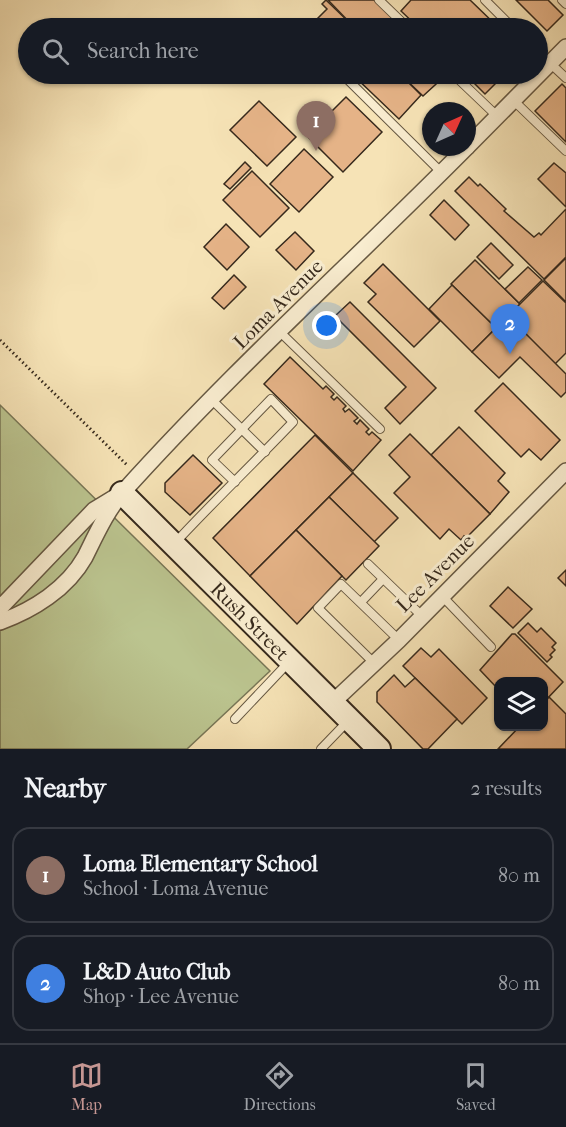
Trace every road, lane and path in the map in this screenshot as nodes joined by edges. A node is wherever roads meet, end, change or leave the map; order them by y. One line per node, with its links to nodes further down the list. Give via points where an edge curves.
1 (379, 0): 5 (lane)
2 (485, 0): 6 (lane)
3 (562, 0): 4 (lane)
4 (566, 4)
5 (398, 18)
6 (503, 18)
7 (566, 46): 8 (street, Loma Avenue)
8 (550, 62): 9 (lane)
9 (566, 78)
10 (352, 84): 18 (lane)
11 (463, 84): 14 (lane)
12 (529, 84): 13 (street, Loma Avenue)
13 (513, 100): 14 (street, Loma Avenue); 16 (lane)
14 (497, 116): 15 (street, Loma Avenue)
15 (476, 138)
16 (566, 151)
17 (458, 156): 18 (street, Loma Avenue)
18 (441, 172): 19 (street, Loma Avenue)
19 (280, 332): 21 (street, Loma Avenue); 23 (lane)
20 (0, 340): 25 (path)
21 (212, 400): 22 (lane); 28 (street, Loma Avenue)
22 (241, 429): 24 (lane); 24 (lane, via 271,399 293,422); 27 (lane, via 212,459)
23 (380, 429)
24 (265, 452): 27 (lane)
25 (127, 465)
26 (566, 471): 32 (street, Lee Avenue)
27 (235, 482): 29 (lane)
28 (122, 493): 29 (street, Rush Street); 34 (street, Loma Avenue, via 94,510); 36 (street, Loma Avenue, via 70,577 45,601)
29 (173, 544): 39 (street, Rush Street)
30 (368, 564): 31 (lane)
31 (383, 579): 33 (lane); 35 (lane)
32 (442, 596): 35 (street, Lee Avenue); 38 (lane)
33 (361, 602): 37 (lane); 40 (lane, via 341,584 318,608)
34 (0, 608)
35 (423, 616): 37 (street, Lee Avenue)
36 (0, 622)
37 (399, 640): 40 (street, Lee Avenue)
38 (491, 646)
39 (291, 661): 41 (street, Rush Street); 42 (lane)
40 (373, 662): 41 (street, Lee Avenue)
41 (332, 703): 43 (street, Rush Street)
42 (235, 718)
43 (349, 720): 44 (lane); 45 (street, Rush Street)
44 (321, 749)
45 (379, 749)

